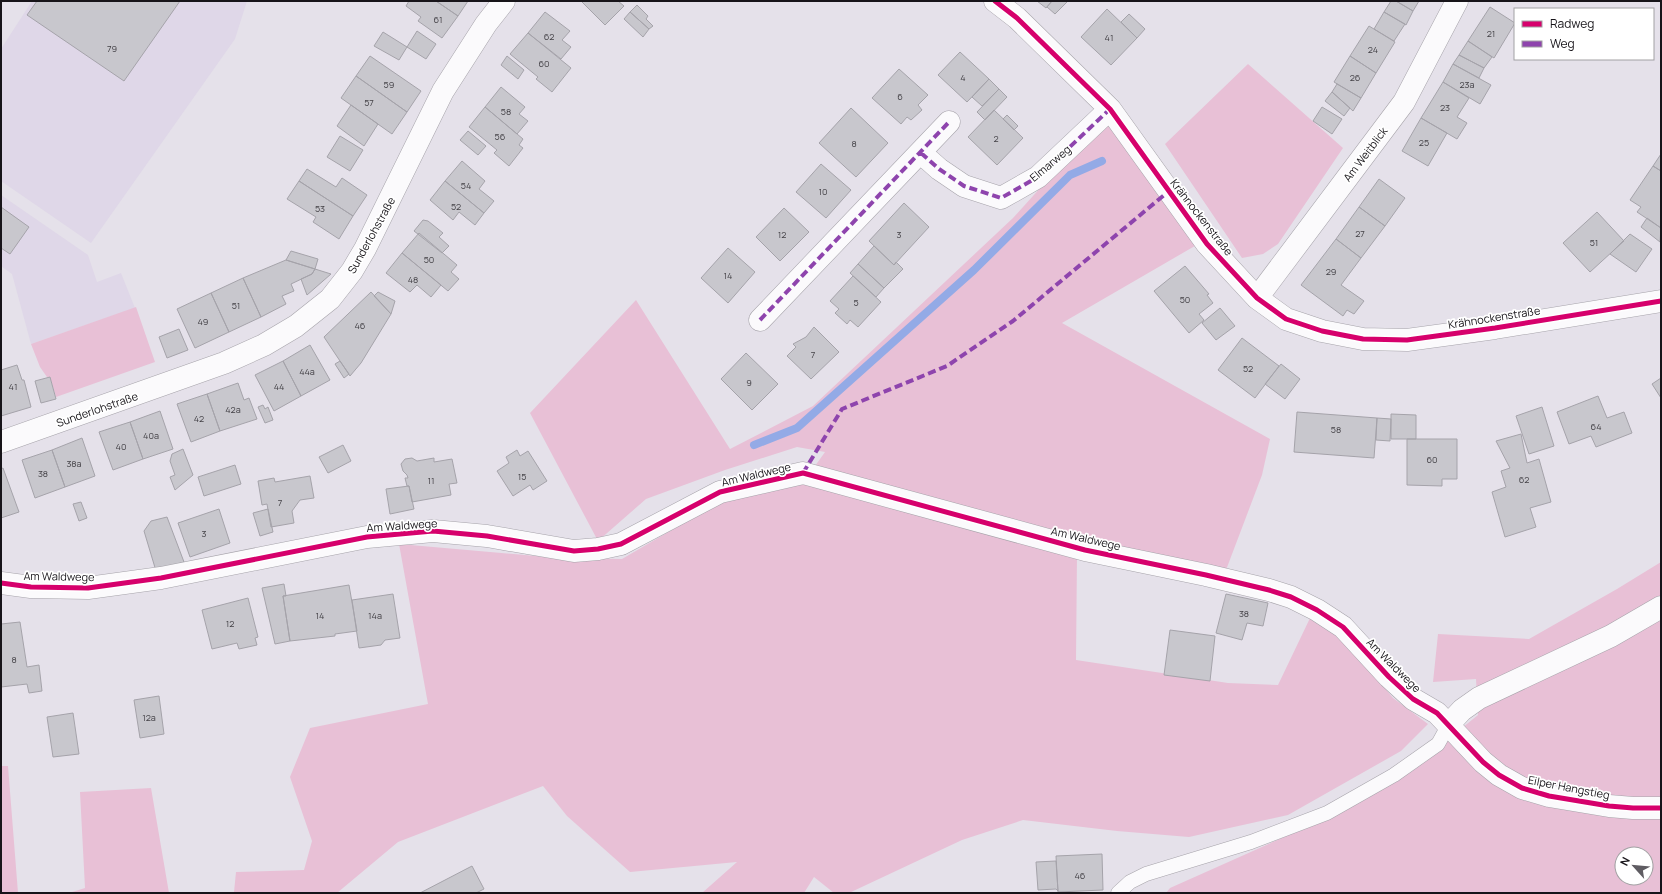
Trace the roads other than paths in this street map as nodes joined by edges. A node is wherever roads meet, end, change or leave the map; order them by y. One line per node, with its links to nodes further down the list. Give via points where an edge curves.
1 (504, 1): 10 (street, Sunderlohstraße, via 443,91 365,249 352,272 330,299 296,326 224,363)
2 (995, 1): 4 (street, Krähnockenstraße, via 1017,18)
3 (1457, 1): 7 (street, Am Weitblick, via 1404,102)
4 (1110, 109): 6 (street, Elmarweg, via 1038,177 1001,198 964,186); 7 (street, Krähnockenstraße, via 1207,244)
5 (949, 122): 6 (street)
6 (921, 153): 9 (street)
7 (1257, 298): 8 (street, Krähnockenstraße, via 1286,319 1322,331 1363,339 1406,340 1495,328)
8 (1659, 298)
9 (760, 320)
10 (1, 442)
11 (1, 583): 13 (street, Am Waldwege, via 31,587 88,588 161,578 367,537 433,531 495,537 574,551 598,549 621,544 720,492 803,473 1085,550 1206,575 1291,597 1343,626 1389,677 1413,699 1437,713)
12 (1661, 607): 13 (street, via 1611,636 1479,698 1462,710)
13 (1449, 724): 14 (street, Eilper Hangstieg, via 1483,762 1499,776 1522,788 1549,796 1609,806); 15 (lane, via 1438,744 1394,775 1327,813 1251,842 1146,874 1130,882)
14 (1661, 808)
15 (1118, 893)

